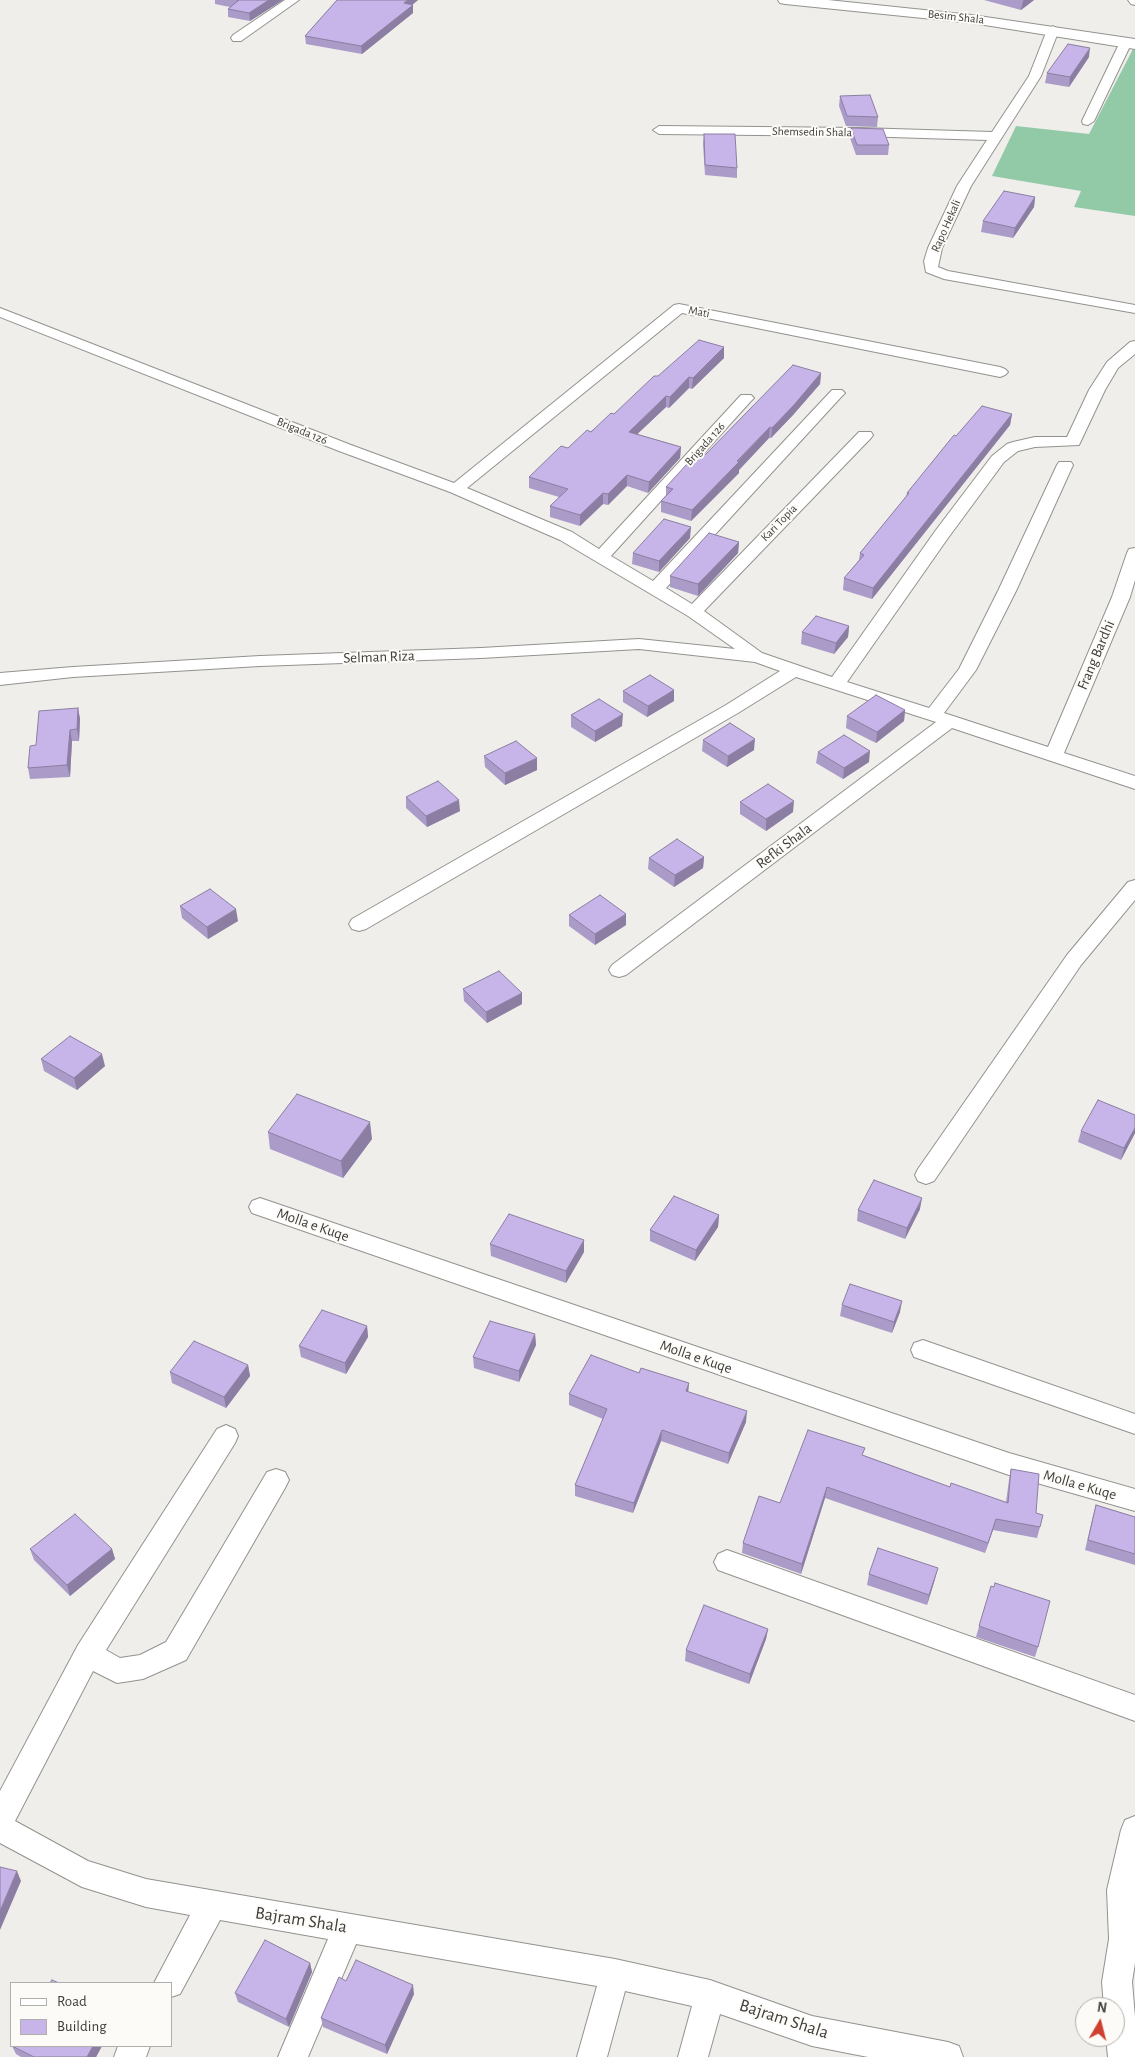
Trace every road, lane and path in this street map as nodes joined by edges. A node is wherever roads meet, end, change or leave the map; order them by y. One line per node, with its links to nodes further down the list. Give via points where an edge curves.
1 (293, 0): 4 (street)
2 (785, 0): 3 (street, Besim Shala)
3 (1054, 30): 5 (street, Besim Shala); 8 (street, Rapo Hekali, via 1035,76)
4 (237, 38)
5 (1130, 43): 6 (street, Besim Shala)
6 (1088, 121)
7 (659, 130): 8 (street, Shemsedin Shala)
8 (994, 136): 9 (street, Rapo Hekali, via 949,215 935,248 931,269)
9 (1134, 309): 11 (street)
10 (0, 312): 18 (street, Brigada 126)
11 (1135, 328)
12 (1135, 345): 26 (street, via 1112,365 1073,442 1028,443 1013,447 998,459)
13 (1000, 372): 18 (street, Mati, via 679,308)
14 (838, 394): 21 (street)
15 (746, 398): 20 (street, Brigada 126)
16 (865, 434): 22 (street, Kari Topia)
17 (1065, 465): 27 (street, Refki Shala, via 1007,591)
18 (456, 489): 20 (street, Brigada 126, via 566,536)
19 (1135, 554): 28 (street, Frang Bardhi, via 1121,597)
20 (602, 556): 21 (street, Brigada 126)
21 (656, 589): 22 (street, Brigada 126)
22 (694, 612): 23 (street, Brigada 126)
23 (758, 657): 24 (street); 25 (street, Selman Riza, via 639,644 260,661)
24 (795, 670): 26 (street); 31 (street)
25 (0, 679)
26 (836, 685): 27 (street)
27 (941, 718): 28 (street); 32 (street, Refki Shala)
28 (1054, 754): 29 (street)
29 (1135, 783)
30 (1135, 888): 33 (street, via 1074,960)
31 (359, 924)
32 (619, 970)
33 (926, 1175)
34 (260, 1207): 39 (street, Molla e Kuqe, via 1009,1464)
35 (923, 1350): 36 (street)
36 (1135, 1424)
37 (226, 1436): 41 (street)
38 (276, 1480): 41 (street, via 176,1651 144,1667 117,1671)
39 (1135, 1500)
40 (727, 1562): 42 (street)
41 (88, 1654): 43 (street)
42 (1135, 1708)
43 (0, 1820)
44 (0, 1828): 46 (street, Bajram Shala, via 82,1873 146,1893)
45 (1135, 1830): 55 (street, via 1122,1890 1124,1939 1117,1982)
46 (212, 1905): 47 (street, Bajram Shala); 49 (street)
47 (348, 1928): 48 (street, Bajram Shala); 51 (street)
48 (615, 1974): 50 (street, Bajram Shala); 52 (street)
49 (170, 1982)
50 (710, 1995): 53 (street); 54 (street, Bajram Shala, via 812,2031)
51 (293, 2057)
52 (592, 2057)
53 (693, 2057)
54 (948, 2057)
55 (1123, 2057)

